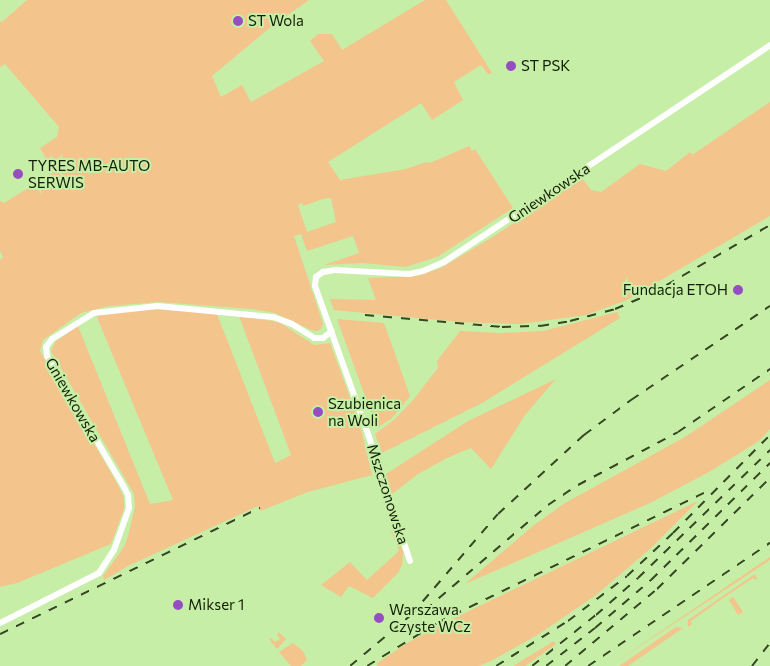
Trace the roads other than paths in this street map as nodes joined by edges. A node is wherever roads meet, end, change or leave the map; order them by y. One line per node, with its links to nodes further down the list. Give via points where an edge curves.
1 (770, 45): 2 (street, Gniewkowska, via 444,262 409,274 329,271 316,277)
2 (315, 286): 3 (street, Mszczonowska)
3 (332, 331): 4 (street, Mszczonowska); 5 (street, Gniewkowska, via 323,338 314,338 273,317 158,306 94,313 52,339 46,347 47,356 124,487 129,508 114,550 99,573)
4 (410, 561)
5 (0, 623)

